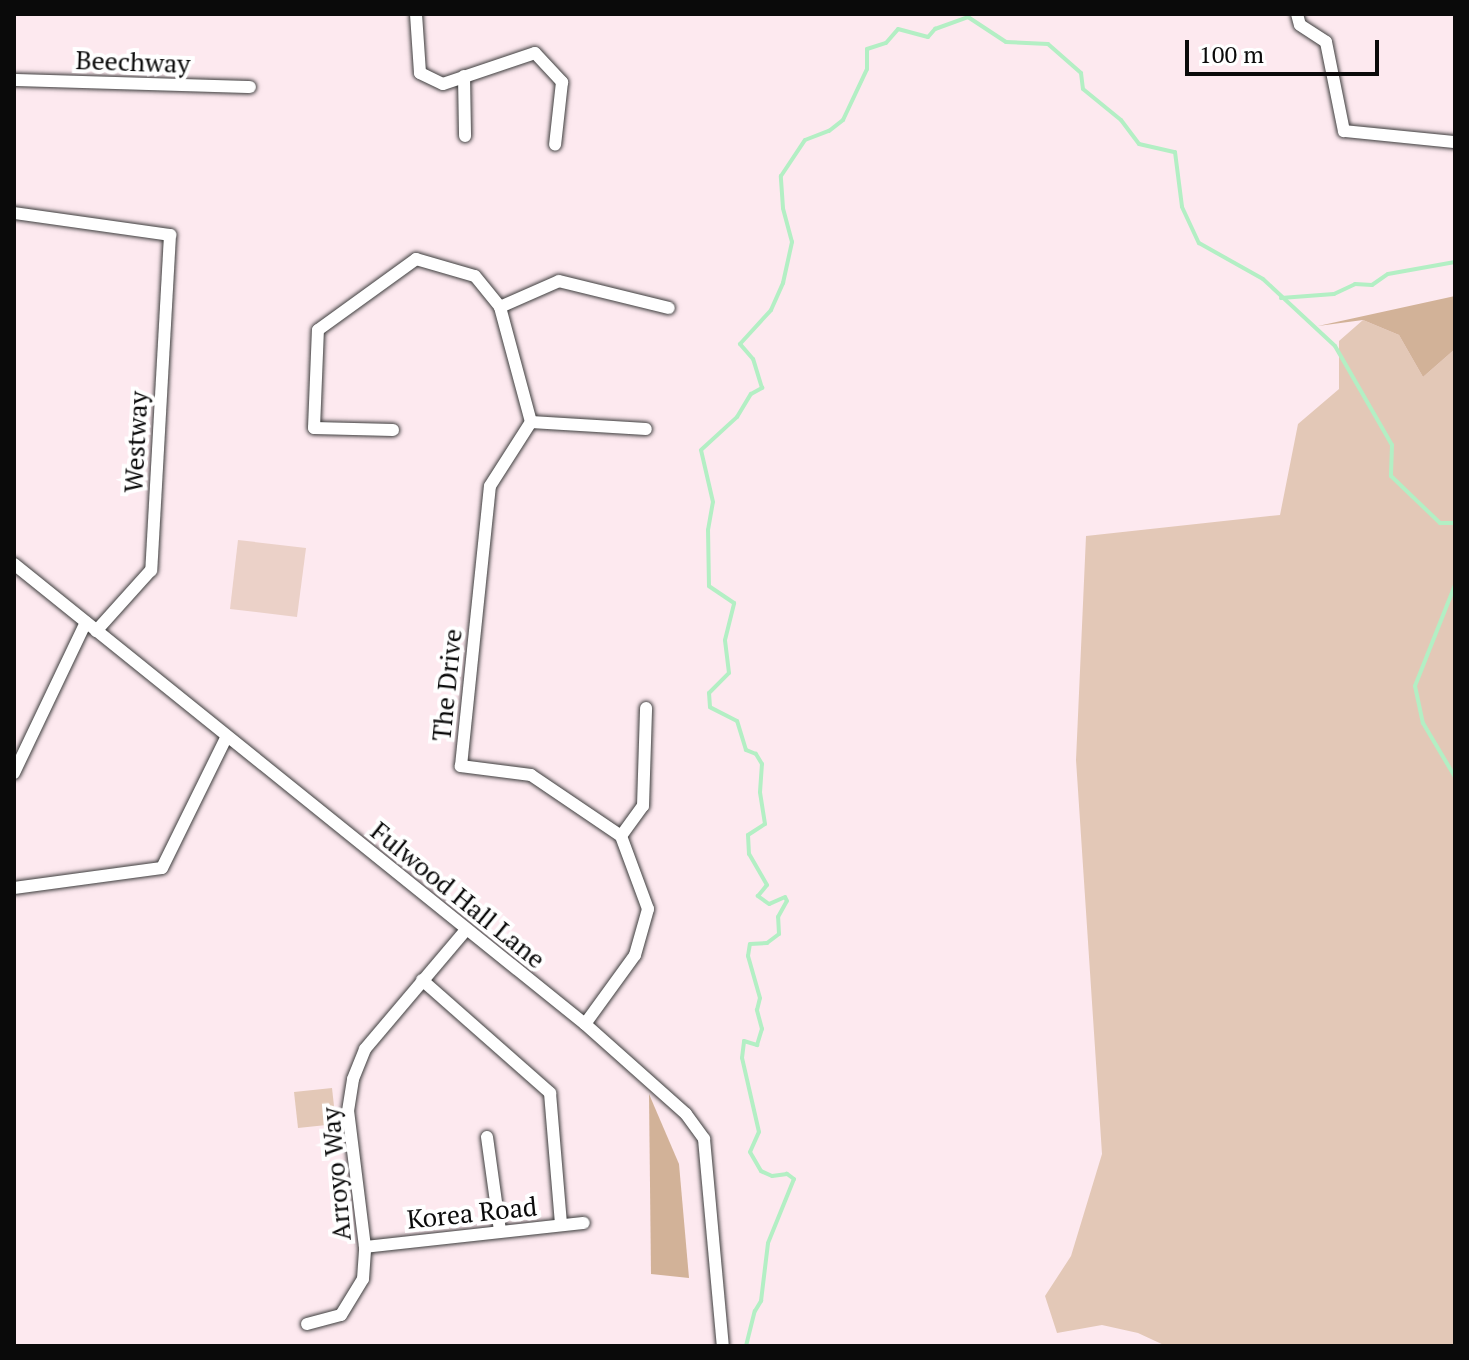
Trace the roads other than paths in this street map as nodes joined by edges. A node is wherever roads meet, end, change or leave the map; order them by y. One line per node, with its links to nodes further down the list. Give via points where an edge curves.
1 (416, 14): 3 (street, via 420,73 443,84)
2 (1297, 14): 7 (street, via 1300,25 1326,42 1344,131)
3 (464, 76): 6 (street); 8 (street, via 535,53 562,82)
4 (14, 80): 5 (street, Beechway)
5 (250, 87)
6 (465, 136)
7 (1455, 142)
8 (555, 145)
9 (14, 213): 16 (street, Westway, via 170,235 151,570)
10 (500, 307): 11 (street, via 559,281); 12 (street); 14 (street, via 475,276 416,259 318,330 314,428)
11 (669, 308)
12 (531, 422): 13 (street); 20 (street, The Drive, via 490,486 461,766 531,775)
13 (646, 429)
14 (393, 430)
15 (14, 564): 16 (street, Fulwood Hall Lane)
16 (91, 626): 18 (street, Fulwood Hall Lane); 19 (street, Westway)
17 (646, 708): 20 (street, via 643,806)
18 (227, 736): 21 (street, via 162,868); 22 (street, Fulwood Hall Lane)
19 (14, 773)
20 (621, 836): 24 (street, via 648,909 635,955)
21 (14, 888)
22 (465, 931): 23 (street, Arroyo Way); 24 (street, Fulwood Hall Lane)
23 (422, 980): 27 (street, via 550,1093); 29 (street, Arroyo Way, via 365,1049 353,1079 348,1111)
24 (585, 1024): 31 (street, Fulwood Hall Lane, via 686,1114 704,1139)
25 (487, 1137): 28 (street)
26 (584, 1223): 27 (street, Korea Road)
27 (561, 1225): 28 (street, Korea Road)
28 (500, 1231): 29 (street, Korea Road)
29 (365, 1247): 30 (street, Arroyo Way, via 363,1279 341,1315)
30 (307, 1324)
31 (723, 1346)

